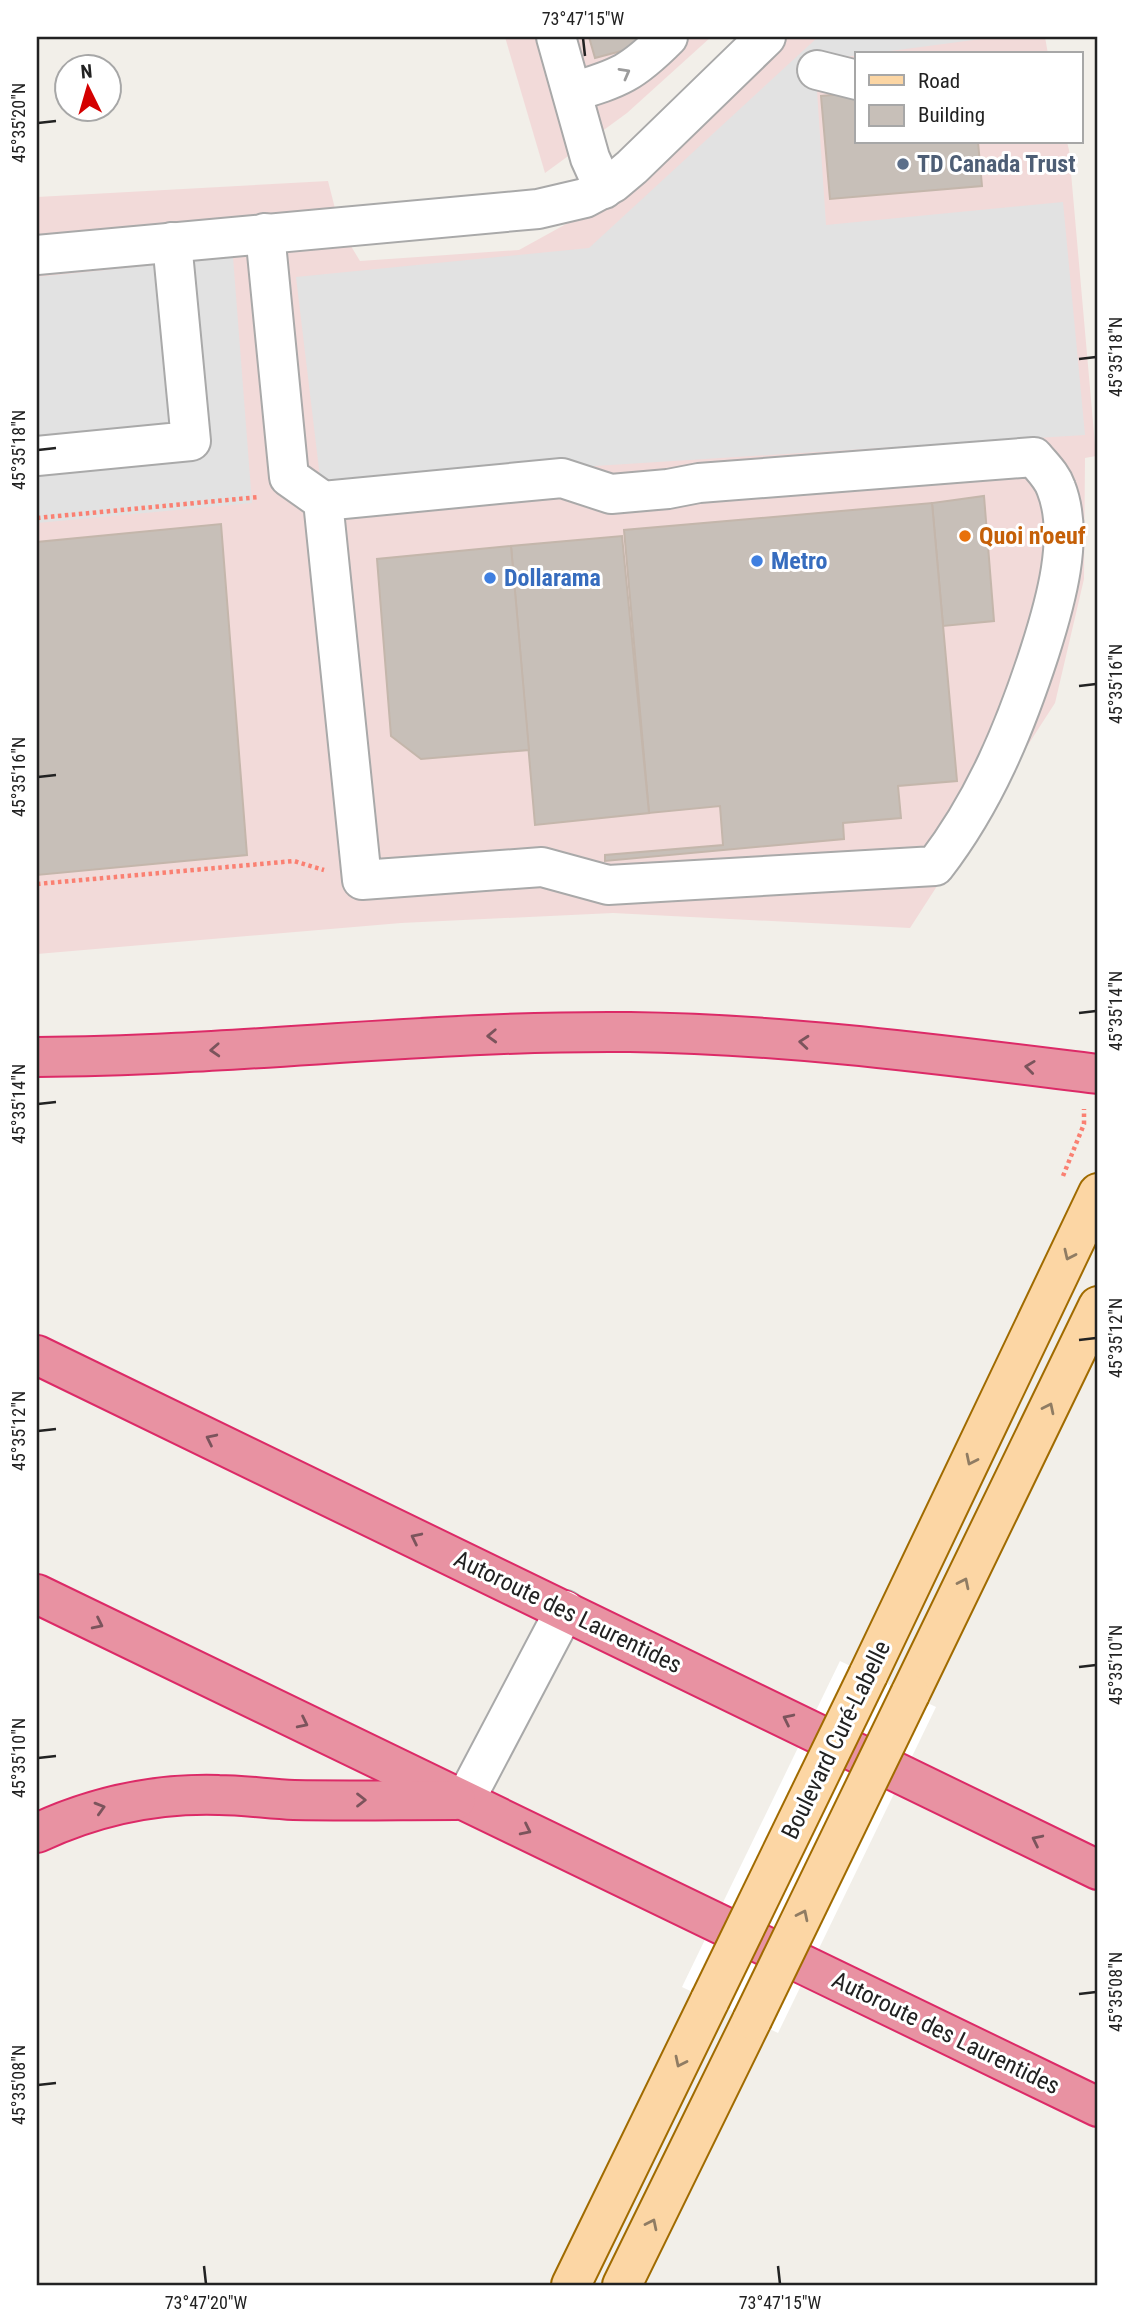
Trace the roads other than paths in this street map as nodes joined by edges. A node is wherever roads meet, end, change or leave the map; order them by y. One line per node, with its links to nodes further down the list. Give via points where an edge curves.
1 (556, 37): 6 (lane)
2 (668, 37): 6 (lane, one-way to 2, via 623,75)
3 (766, 37): 7 (lane)
4 (817, 69): 5 (lane)
5 (855, 79)
6 (572, 92): 7 (lane, via 590,158)
7 (604, 189): 8 (lane, via 571,203 538,209)
8 (265, 233): 9 (lane); 12 (lane, via 289,477)
9 (172, 242): 10 (lane); 11 (lane, via 191,442)
10 (37, 255)
11 (37, 456)
12 (323, 501): 12 (lane, via 562,478 611,494 1034,457 1056,488 1063,550 1056,595 1011,736 967,821 935,866 608,885 542,867 362,880)
13 (37, 1057): 14 (highway, one-way to 13, via 740,1036 628,1032)
14 (1098, 1074)
15 (1098, 1193): 24 (main road, Boulevard Curé-Labelle, one-way to 24, bridge)
16 (1098, 1306): 25 (main road, Boulevard Curé-Labelle, one-way to 16, bridge)
17 (37, 1355): 19 (highway, Autoroute des Laurentides, one-way to 17)
18 (37, 1594): 20 (highway, Autoroute des Laurentides, one-way to 20)
19 (565, 1610): 20 (lane); 22 (highway, Autoroute des Laurentides, one-way to 19)
20 (465, 1800): 21 (highway, one-way to 20, via 111,1805 178,1796); 23 (highway, Autoroute des Laurentides, one-way to 23)
21 (37, 1833)
22 (1098, 1870)
23 (1098, 2107)
24 (571, 2285)
25 (622, 2285)

